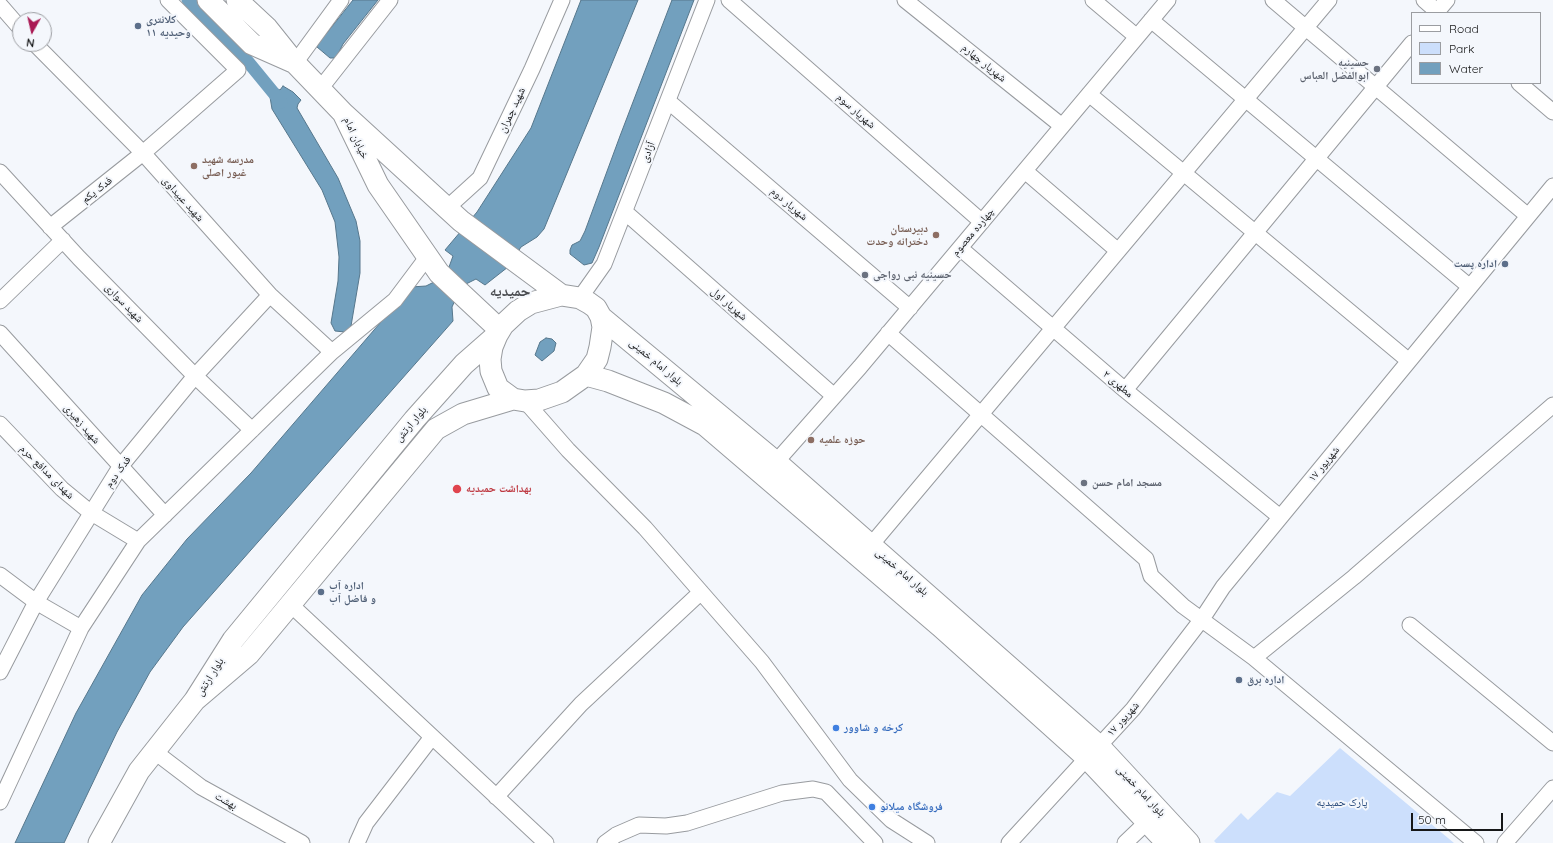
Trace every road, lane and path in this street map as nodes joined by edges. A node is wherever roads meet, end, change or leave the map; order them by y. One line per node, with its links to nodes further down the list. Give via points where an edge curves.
1 (168, 0): 33 (street, فدک یکم, via 238,70)
2 (208, 0): 23 (main road, via 252,44)
3 (237, 0): 23 (main road, via 267,28)
4 (341, 0): 23 (street)
5 (390, 0): 26 (street)
6 (562, 0): 40 (street, شهید چمران, via 480,178)
7 (708, 0): 29 (street, آزادی)
8 (729, 0): 42 (street, شهریار سوم)
9 (905, 0): 32 (street, شهریار چهارم)
10 (1093, 0): 20 (street)
11 (1168, 0): 18 (street, چهارده معصوم)
12 (1273, 0): 19 (street)
13 (1328, 0): 19 (street)
14 (1424, 0): 16 (street)
15 (0, 5): 17 (street)
16 (1440, 9)
17 (12, 19)
18 (1151, 20): 20 (street, چهارده معصوم); 28 (street)
19 (1306, 27): 25 (street); 28 (street)
20 (1137, 37): 27 (street, چهارده معصوم)
21 (1411, 44): 25 (street)
22 (43, 52): 33 (street, شهید عبیداوی)
23 (295, 63): 26 (main road)
24 (1520, 84): 30 (street)
25 (1376, 87): 34 (street); 41 (street)
26 (320, 89): 31 (main road)
27 (1089, 94): 32 (street, چهارده معصوم); 37 (street)
28 (1245, 100): 34 (street); 37 (street)
29 (668, 101): 39 (street, آزادی); 53 (street, شهریار دوم)
30 (1553, 112)
31 (343, 113): 40 (main road, خیابان امام); 48 (main road, خیابان امام, via 378,185)
32 (1062, 126): 35 (street, چهارده معصوم)
33 (143, 153): 43 (street, فدک یکم); 50 (street, شهید عبیداوی)
34 (1316, 159): 44 (street); 49 (street)
35 (1025, 171): 42 (street, چهارده معصوم); 47 (street)
36 (0, 172): 43 (street, شهید سواری)
37 (1184, 173): 44 (street); 47 (street)
38 (1553, 186): 41 (street, ۱۷ شهریور)
39 (625, 212): 51 (street, آزادی, via 604,264); 64 (street, شهریار اول)
40 (454, 214): 51 (main road, خیابان امام, via 516,261)
41 (1528, 216): 49 (street, ۱۷ شهریور)
42 (982, 222): 46 (street, چهارده معصوم)
43 (50, 227): 45 (street, شهید سواری)
44 (1256, 233): 60 (street); 63 (street)
45 (63, 240): 52 (street); 62 (street, شهید سواری)
46 (960, 248): 53 (street, چهارده معصوم); 55 (street, مطهری ۲)
47 (1118, 251): 55 (street)
48 (434, 264): 56 (main road, خیابان امام); 59 (street)
49 (1470, 287): 60 (street, ۱۷ شهریور)
50 (270, 295): 59 (street, شهید عبیداوی); 62 (street, فدک دوم)
51 (570, 297): 54 (main road, via 596,308); 56 (main road, via 531,303 510,318)
52 (0, 301)
53 (910, 308): 58 (street, چهارده معصوم)
54 (601, 317): 61 (main road, via 603,327 600,347); 70 (main road, بلوار امام خمینی)
55 (1053, 329): 63 (street, مطهری ۲); 67 (street)
56 (499, 332): 65 (main road, via 492,347 491,371 498,388); 86 (main road, بلوار ارتش, via 464,364 414,420 233,640)
57 (0, 333): 71 (street, شهید زهیری)
58 (888, 333): 64 (street, چهارده معصوم); 67 (street)
59 (332, 352): 69 (street)
60 (1409, 361): 74 (street, ۱۷ شهریور)
61 (586, 375): 65 (main road, via 562,392 539,400); 90 (main road, بلوار امام خمینی, via 664,402 705,425 940,626)
62 (196, 376): 69 (street, شهید سواری); 71 (street, فدک دوم)
63 (1125, 390): 74 (street, مطهری ۲)
64 (834, 396): 70 (street, چهارده معصوم)
65 (519, 400): 78 (street, via 645,528); 80 (main road, بلوار ارتش, via 463,414 436,429)
66 (1553, 405): 84 (street, via 1354,577)
67 (981, 414): 76 (street); 81 (street, via 1146,559 1151,576 1182,606)
68 (0, 424): 72 (street, شهدای مدافع حرم, via 62,489)
69 (252, 430): 73 (street)
70 (776, 462): 76 (main road, بلوار امام خمینی)
71 (120, 467): 72 (street, فدک دوم); 73 (street, شهید زهیری)
72 (90, 512): 75 (street, شهدای مدافع حرم); 79 (street, فدک دوم)
73 (165, 515): 75 (street)
74 (1280, 517): 81 (street, ۱۷ شهریور, via 1223,587)
75 (138, 541): 83 (street)
76 (871, 545): 90 (main road, بلوار امام خمینی)
77 (0, 575): 79 (street)
78 (701, 592): 93 (street, via 581,704); 102 (street, via 762,662 850,780 892,820)
79 (36, 602): 83 (street); 85 (street, فدک دوم)
80 (290, 604): 86 (main road, بلوار ارتش, via 248,654); 87 (street)
81 (1202, 619): 84 (street); 90 (street, ۱۷ شهریور, via 1133,709)
82 (1410, 625): 88 (street)
83 (81, 628): 91 (street)
84 (1254, 658): 107 (street)
85 (2, 665)
86 (195, 700): 89 (main road)
87 (432, 737): 93 (street); 98 (street, via 366,823)
88 (1553, 742)
89 (155, 752): 96 (main road, via 139,772); 97 (street, بهشت, via 201,787)
90 (1093, 752): 95 (main road, بلوار امام خمینی); 103 (street, ۱۷ شهریور); 106 (main road, بلوار امام خمینی)
91 (4, 781): 94 (street)
92 (1553, 788): 108 (street)
93 (496, 797): 99 (street)
94 (0, 802)
95 (1147, 822): 104 (street); 105 (main road, بلوار امام خمینی)
96 (99, 843)
97 (302, 843)
98 (357, 843)
99 (546, 843)
100 (605, 843): 101 (street, via 639,825 666,826 686,823 782,793 814,789 826,792)
101 (875, 843)
102 (927, 843)
103 (1009, 843)
104 (1125, 843)
105 (1167, 843)
106 (1189, 843)
107 (1476, 843)
108 (1505, 843)

